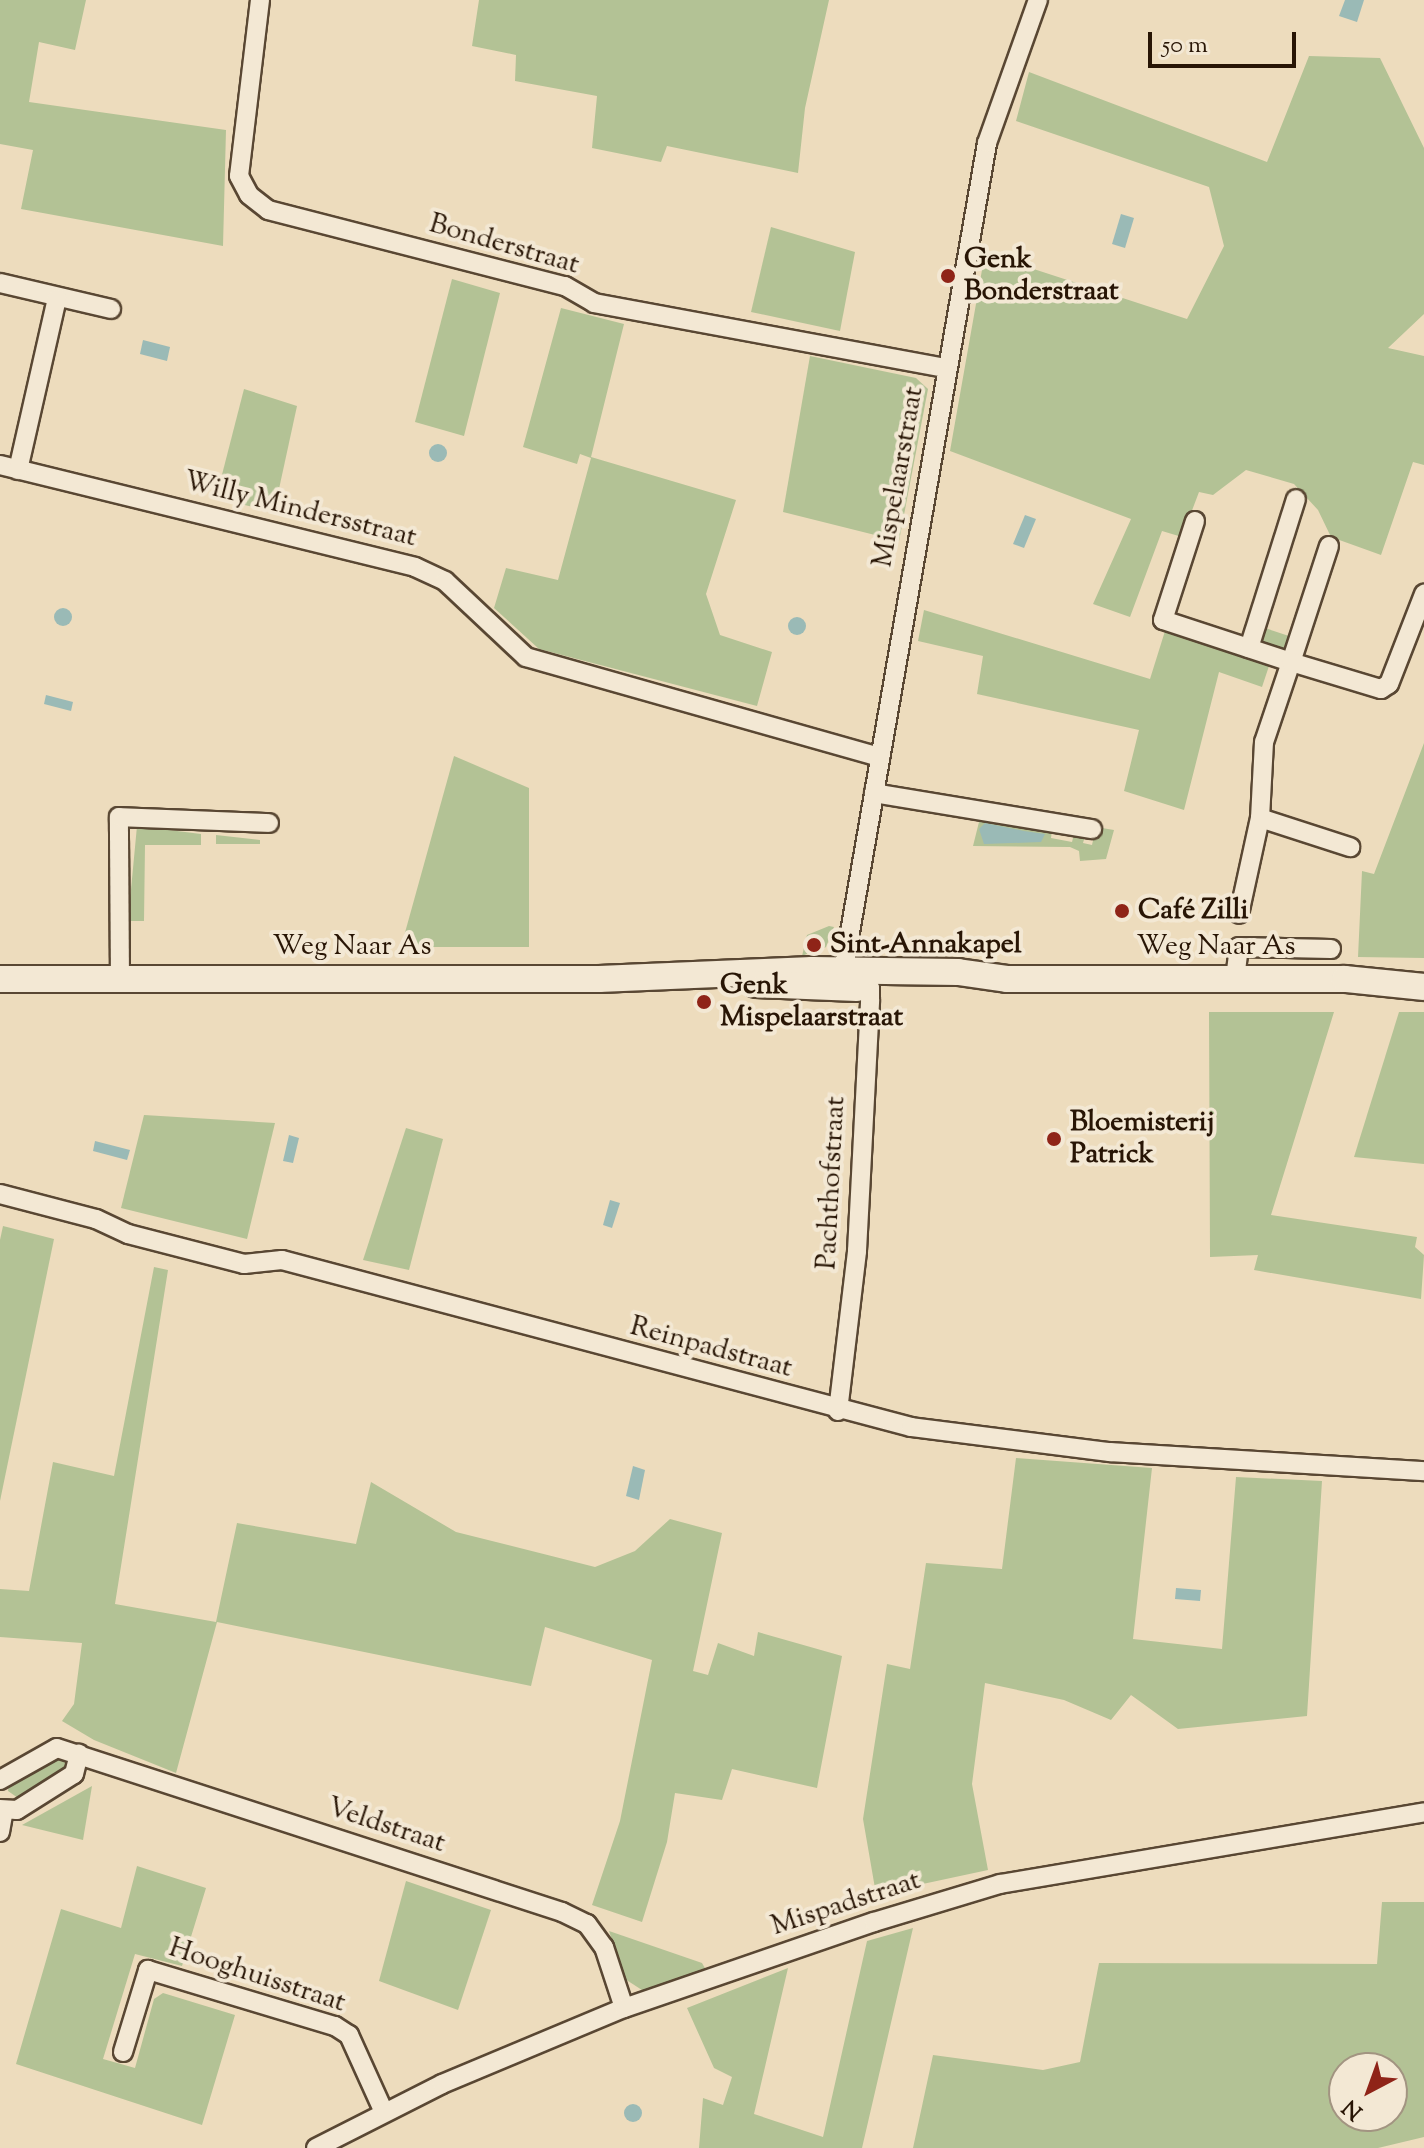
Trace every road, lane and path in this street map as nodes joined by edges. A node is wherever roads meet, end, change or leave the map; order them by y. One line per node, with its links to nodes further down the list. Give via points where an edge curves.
1 (260, 0): 6 (street, Bonderstraat, via 239,176 249,195 268,210 565,286 594,303)
2 (1038, 0): 6 (street, Mispelaarstraat, via 987,143)
3 (0, 283): 4 (street)
4 (57, 298): 5 (street); 7 (street)
5 (111, 309)
6 (945, 368): 14 (street, Mispelaarstraat)
7 (9, 467): 14 (street, Willy Mindersstraat, via 429,571 526,657)
8 (1296, 499): 12 (street)
9 (1195, 521): 12 (street, via 1163,620)
10 (1329, 546): 13 (street)
11 (1424, 594): 13 (street, via 1389,684 1381,689)
12 (1249, 648): 13 (street)
13 (1291, 662): 16 (street, via 1264,742)
14 (880, 757): 15 (street, Mispelaarstraat)
15 (874, 793): 18 (street); 22 (street, Mispelaarstraat)
16 (1260, 818): 19 (street); 20 (street)
17 (269, 823): 25 (street, via 119,817)
18 (1092, 829)
19 (1350, 847)
20 (1239, 914)
21 (1331, 949): 27 (street, via 1239,947)
22 (845, 971): 23 (main road, Weg Naar As); 26 (main road, Weg Naar As, via 958,972); 29 (street)
23 (704, 978): 25 (main road, Weg Naar As); 29 (main road, Weg Naar As, via 790,988)
24 (0, 979): 25 (main road, Weg Naar As)
25 (120, 979)
26 (1007, 979): 27 (main road, Weg Naar As); 29 (main road, Weg Naar As, via 956,988)
27 (1235, 979): 28 (main road, Weg Naar As, via 1345,979)
28 (1424, 987)
29 (870, 988): 31 (street, Pachthofstraat, via 857,1251)
30 (0, 1194): 31 (street, Reinpadstraat, via 244,1264 282,1260)
31 (838, 1411): 32 (street, Reinpadstraat, via 911,1427 1110,1452)
32 (1424, 1471)
33 (79, 1754): 34 (street, Veldstraat, via 57,1748); 35 (street, via 74,1774 17,1810); 38 (street, Veldstraat, via 562,1912 587,1924 604,1947)
34 (0, 1780)
35 (2, 1810): 37 (street)
36 (1424, 1812): 38 (street, Mispadstraat, via 1000,1884)
37 (0, 1832)
38 (624, 2008): 40 (street, Mispadstraat)
39 (123, 2052): 40 (street, Hooghuisstraat, via 148,1970 335,2026 349,2035)
40 (384, 2112): 41 (street, Mispadstraat)
41 (316, 2148)

